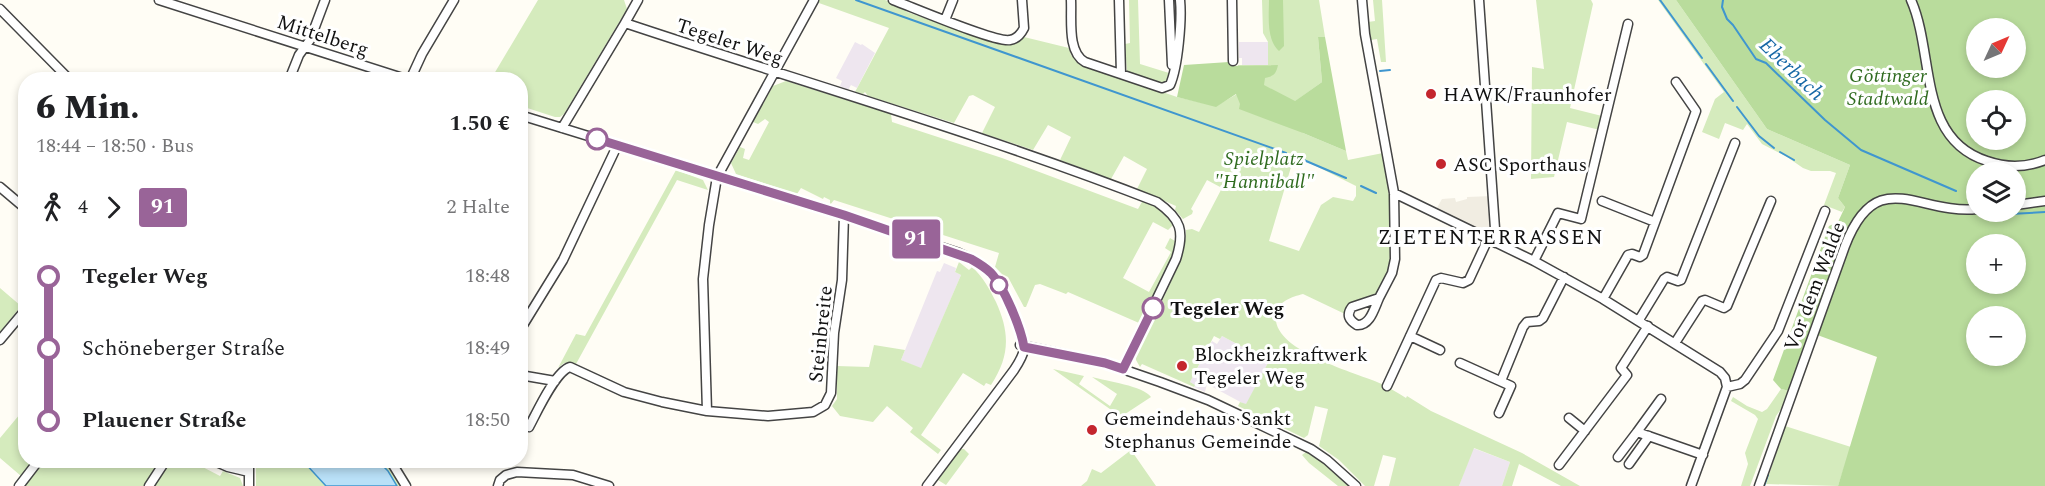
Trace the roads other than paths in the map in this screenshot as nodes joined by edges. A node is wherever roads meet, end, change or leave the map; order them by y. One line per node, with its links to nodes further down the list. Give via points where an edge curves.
1 (159, 0): 17 (street, Mittelberg)
2 (325, 0): 22 (street)
3 (454, 0): 27 (street)
4 (639, 0): 20 (street)
5 (814, 0): 28 (street)
6 (893, 0): 19 (street)
7 (953, 0): 19 (street)
8 (1022, 0): 19 (street, via 1024,28 1014,38 1002,40)
9 (1071, 0): 29 (street, via 1073,49 1078,57)
10 (1119, 0): 29 (street)
11 (1169, 0): 30 (street)
12 (1180, 0): 30 (street)
13 (1232, 0): 23 (street)
14 (1362, 0): 39 (street)
15 (1479, 0): 49 (street)
16 (1911, 0): 36 (street, via 1922,31 1935,104 1945,129 1958,146 1974,157 1999,165 2022,166)
17 (185, 4): 22 (street, Mittelberg)
18 (0, 9): 24 (street)
19 (945, 20)
20 (625, 23): 28 (street, Tegeler Weg); 33 (street)
21 (1628, 24): 50 (street, via 1581,219 1558,213)
22 (305, 47): 25 (street); 26 (street, Mittelberg)
23 (1233, 61)
24 (62, 72)
25 (292, 72)
26 (385, 72)
27 (414, 72)
28 (775, 73): 37 (street); 64 (street, Tegeler Weg, via 1057,164 1167,209 1180,225 1180,247)
29 (1121, 74): 30 (street, via 1162,88 1170,85)
30 (1173, 75)
31 (1676, 82): 48 (street, via 1696,111)
32 (528, 119): 33 (street)
33 (562, 128): 35 (street)
34 (1735, 143): 56 (street, via 1681,280 1664,279)
35 (617, 146): 37 (street); 54 (street, via 563,260)
36 (2045, 160)
37 (717, 177): 47 (street); 71 (street, via 703,279)
38 (0, 187): 43 (street)
39 (1394, 193): 49 (street); 52 (street, via 1394,267)
40 (1602, 201): 48 (street)
41 (1771, 201): 60 (street, via 1727,306 1702,301)
42 (2045, 201): 44 (street)
43 (18, 202)
44 (2026, 204)
45 (1966, 209): 97 (street, Vor dem Walde, via 1897,197 1876,203 1860,215 1845,246)
46 (1825, 211): 69 (street, via 1778,331 1745,380)
47 (844, 215): 61 (street, via 978,263 996,279 1022,332); 71 (street, Steinbreite, via 831,393 825,405 813,412 768,416)
48 (1655, 222): 53 (street, via 1642,255 1628,255)
49 (1492, 241): 50 (street); 58 (street, via 1469,280 1436,280)
50 (1534, 261): 51 (street)
51 (1564, 277): 53 (street); 67 (street, via 1543,318 1523,327)
52 (1379, 298)
53 (1604, 298): 56 (street)
54 (528, 317)
55 (18, 319): 59 (street)
56 (1639, 320): 57 (street)
57 (1648, 326): 60 (street); 75 (street, via 1621,368 1628,375)
58 (1410, 336): 62 (street); 68 (street)
59 (0, 340)
60 (1675, 343): 69 (street, via 1720,372)
61 (1022, 348): 64 (street); 94 (street, via 1002,384)
62 (1440, 350)
63 (1460, 363): 67 (street)
64 (1123, 369): 95 (street, via 1208,400 1300,443)
65 (528, 376): 66 (street)
66 (555, 381): 71 (street, Steinbreite, via 570,368 624,392); 74 (street)
67 (1500, 381): 72 (street, via 1511,386)
68 (1387, 386)
69 (1727, 387): 78 (street)
70 (1661, 399): 76 (street)
71 (707, 411)
72 (1499, 413)
73 (1569, 418): 75 (street)
74 (529, 427)
75 (1585, 431): 81 (street)
76 (1637, 432): 77 (street); 79 (street)
77 (1649, 436): 78 (street); 80 (street)
78 (1703, 455): 96 (street)
79 (1618, 457)
80 (1629, 464)
81 (1559, 465)
82 (33, 468): 88 (street)
83 (161, 468): 89 (street)
84 (232, 468): 87 (street)
85 (249, 468): 87 (street)
86 (395, 468): 91 (street)
87 (249, 472): 90 (street)
88 (19, 486)
89 (149, 486)
90 (249, 486)
91 (406, 486)
92 (498, 486): 93 (street, via 500,480 517,472 573,475)
93 (609, 486)
94 (927, 486)
95 (1356, 486)
96 (1691, 486)
97 (1759, 486)

